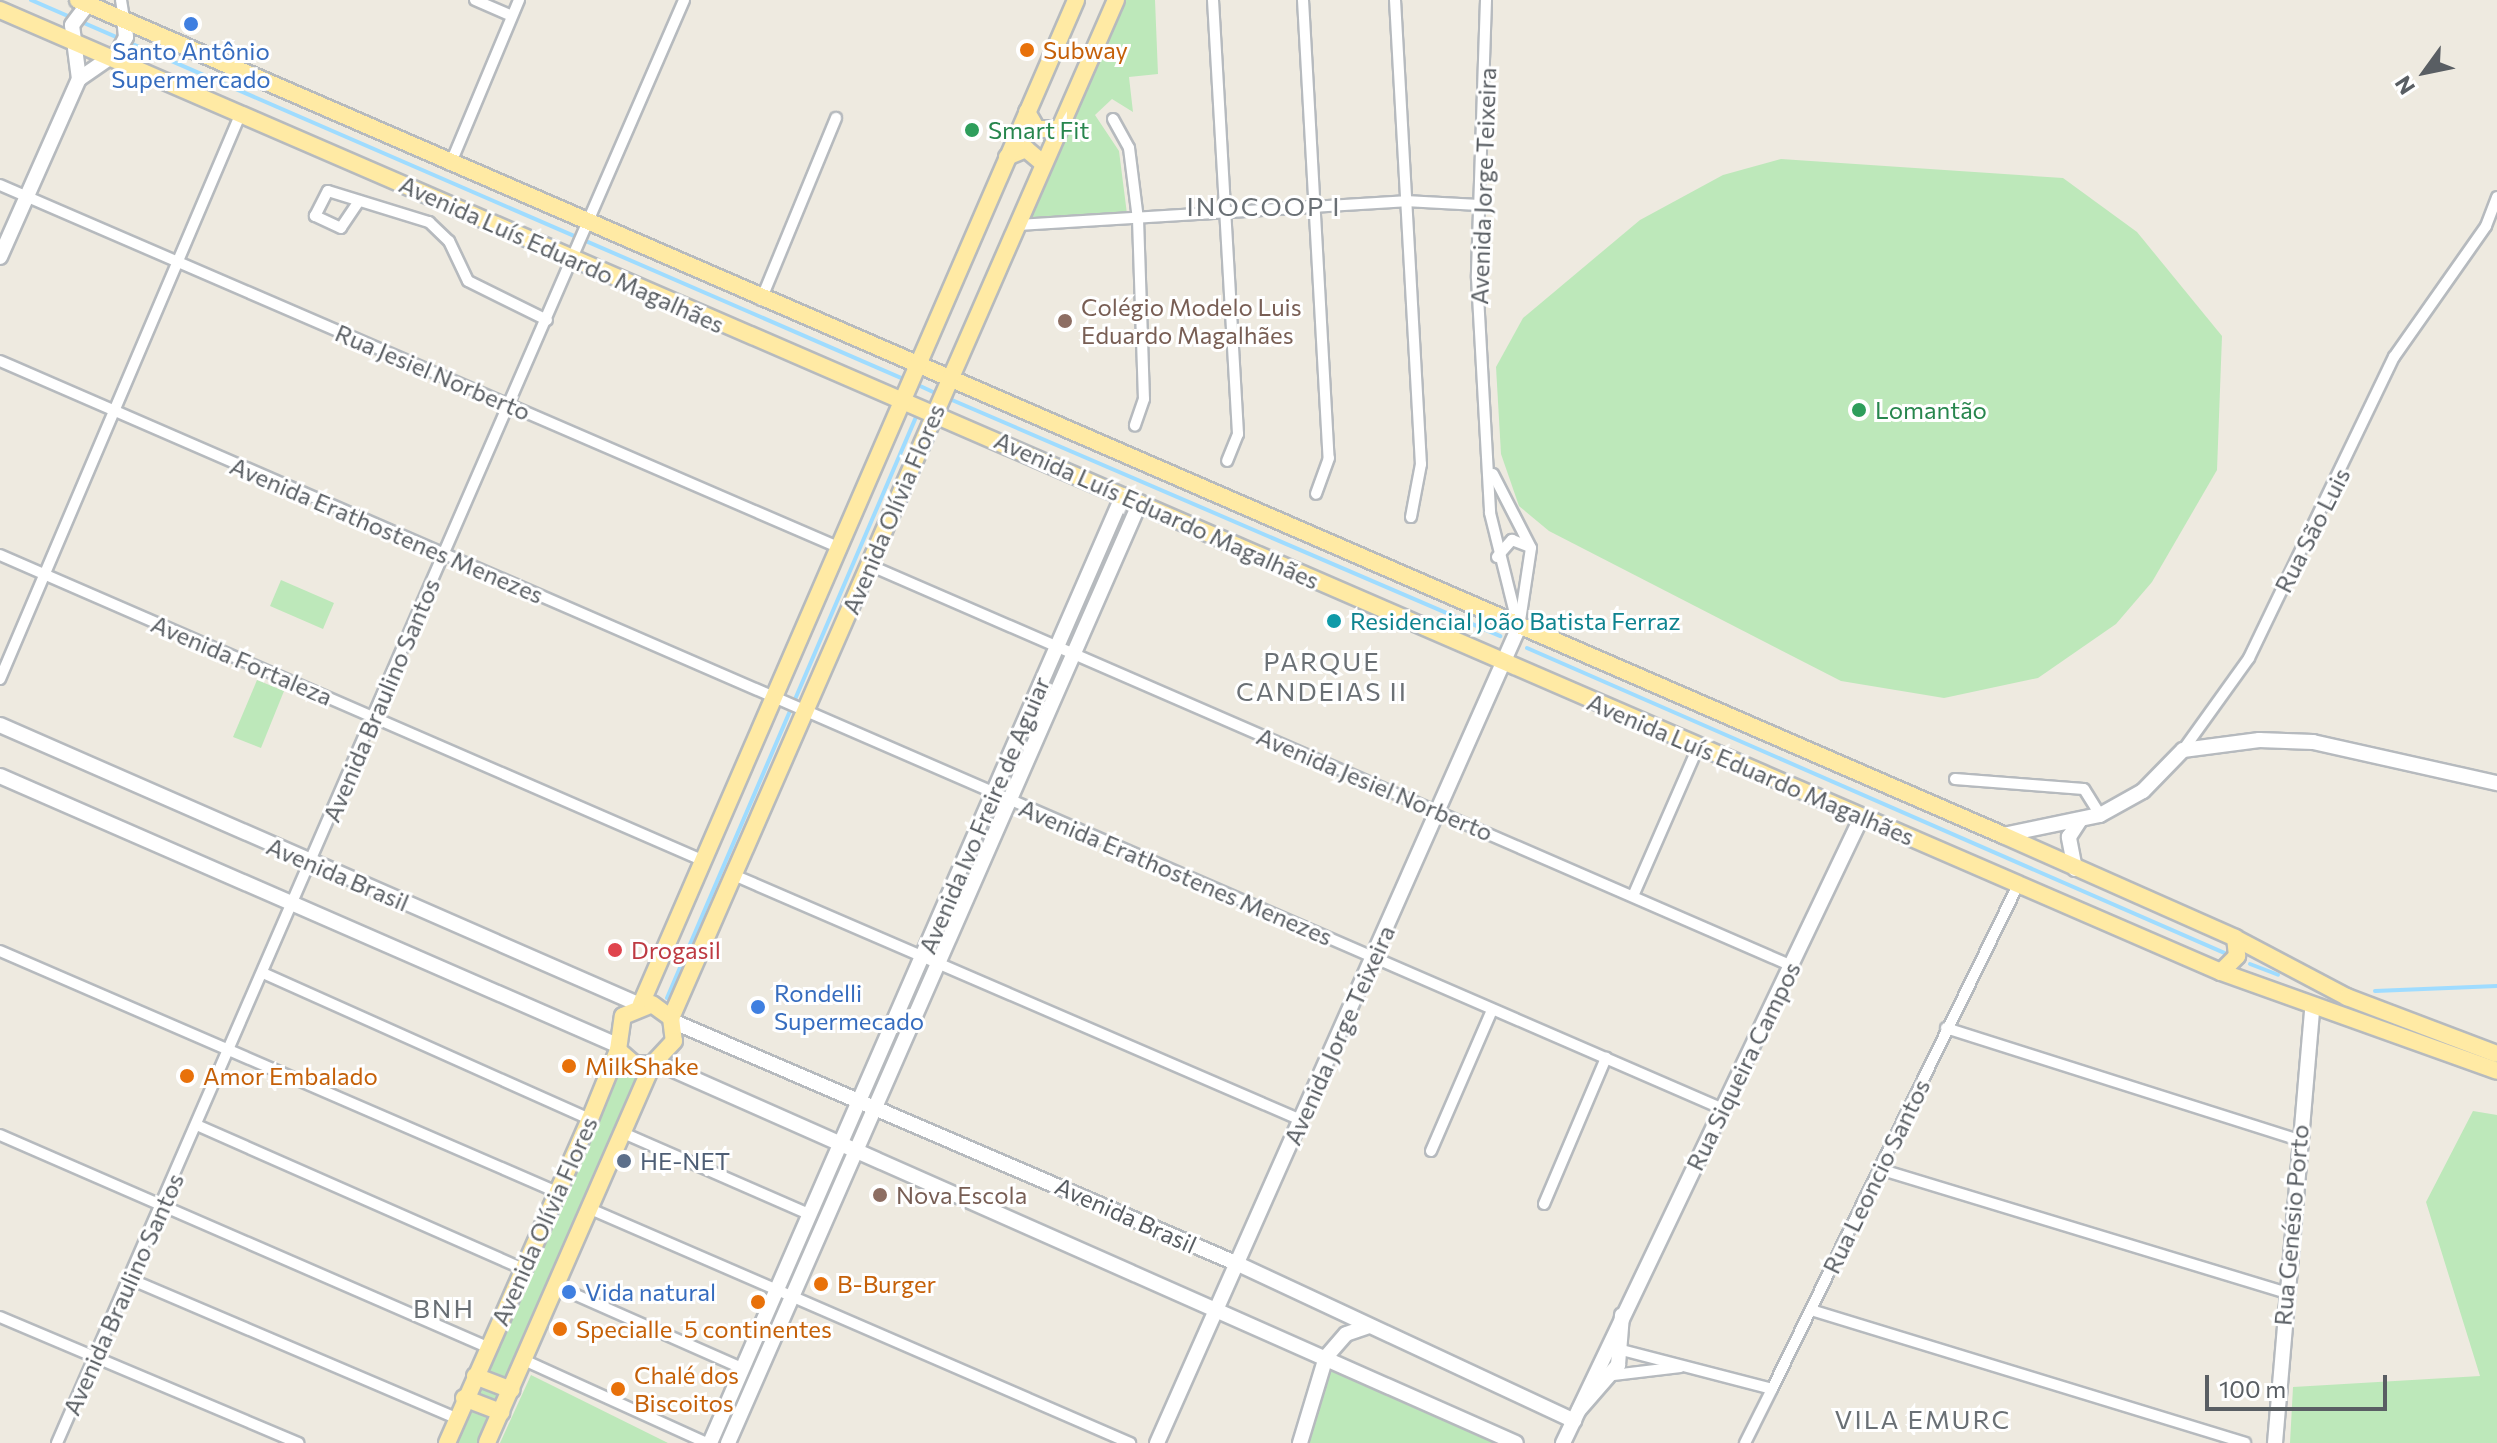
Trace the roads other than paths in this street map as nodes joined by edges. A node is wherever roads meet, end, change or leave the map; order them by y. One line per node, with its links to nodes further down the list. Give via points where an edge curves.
1 (121, 0): 14 (street)
2 (475, 0): 13 (street)
3 (519, 0): 13 (street)
4 (684, 0): 36 (street, Avenida Braulino Santos)
5 (1076, 0): 18 (main road, Avenida Olívia Flores)
6 (1116, 0): 22 (main road, Avenida Olívia Flores)
7 (1213, 0): 33 (street)
8 (1303, 0): 32 (street)
9 (1395, 0): 30 (street)
10 (1486, 0): 31 (street, Avenida Jorge Teixeira)
11 (86, 3): 14 (main road, Avenida Luís Eduardo Magalhães); 15 (street)
12 (0, 10): 15 (main road, Avenida Luís Eduardo Magalhães)
13 (512, 16): 25 (street)
14 (125, 24): 16 (street); 25 (main road, Avenida Luís Eduardo Magalhães)
15 (72, 40): 16 (main road, Avenida Luís Eduardo Magalhães); 17 (street)
16 (112, 55): 17 (street); 19 (main road, Avenida Luís Eduardo Magalhães)
17 (79, 79): 27 (street)
18 (1027, 112): 22 (main road, via 1037,129); 23 (main road, Avenida Olívia Flores)
19 (241, 113): 37 (main road, Avenida Luís Eduardo Magalhães); 39 (street)
20 (836, 118): 40 (street)
21 (1113, 119): 34 (street, via 1129,148)
22 (1059, 129): 24 (main road, Avenida Olívia Flores)
23 (1007, 157): 24 (main road, via 1026,149); 43 (main road, Avenida Olívia Flores)
24 (1044, 164): 35 (main road, Avenida Olívia Flores)
25 (450, 165): 36 (main road, Avenida Luís Eduardo Magalhães)
26 (0, 185): 27 (street, Rua Jesiel Norberto)
27 (26, 197): 38 (street); 39 (street, Rua Jesiel Norberto)
28 (2497, 197): 73 (street, Rua São Luis, via 2486,226 2394,357 2249,658)
29 (359, 201): 41 (street, via 429,222 449,241 468,281)
30 (1405, 201): 31 (street); 32 (street); 55 (street, via 1421,464)
31 (1479, 205): 51 (street, Avenida Jorge Teixeira)
32 (1315, 207): 33 (street); 52 (street, via 1329,458)
33 (1225, 213): 34 (street); 50 (street, via 1238,434)
34 (1138, 219): 35 (street); 49 (street, via 1144,399)
35 (1018, 225): 44 (main road, Avenida Olívia Flores)
36 (585, 230): 37 (street, Avenida Braulino Santos); 40 (main road, Avenida Luís Eduardo Magalhães)
37 (575, 255): 41 (street, Avenida Braulino Santos); 45 (main road, Avenida Luís Eduardo Magalhães)
38 (0, 257)
39 (174, 261): 46 (street, Rua Jesiel Norberto); 47 (street)
40 (761, 300): 43 (main road, Avenida Luís Eduardo Magalhães)
41 (547, 320): 46 (street, Avenida Braulino Santos)
42 (0, 361): 47 (street, Avenida Erathostenes Menezes)
43 (918, 366): 44 (main road, Avenida Luís Eduardo Magalhães); 45 (main road, Avenida Olívia Flores)
44 (950, 379): 48 (main road, Avenida Olívia Flores); 63 (main road, Avenida Luís Eduardo Magalhães)
45 (903, 400): 48 (main road, Avenida Luís Eduardo Magalhães); 56 (main road, Avenida Olívia Flores)
46 (510, 405): 56 (street, Rua Jesiel Norberto); 58 (street, Avenida Braulino Santos)
47 (112, 412): 58 (street, Avenida Erathostenes Menezes); 62 (street)
48 (935, 413): 53 (main road, Avenida Luís Eduardo Magalhães); 61 (main road, Avenida Olívia Flores)
49 (1135, 425)
50 (1227, 461)
51 (1491, 469): 57 (street, Avenida Jorge Teixeira); 60 (street, Avenida Jorge Teixeira)
52 (1316, 494)
53 (1123, 495): 54 (main road, Avenida Luís Eduardo Magalhães); 64 (street, Avenida Ivo Freire de Aguiar)
54 (1140, 502): 65 (street, Avenida Ivo Freire de Aguiar); 66 (main road, Avenida Luís Eduardo Magalhães)
55 (1411, 517)
56 (840, 548): 68 (main road, Avenida Olívia Flores)
57 (1531, 548): 60 (street, via 1512,540); 63 (street, Avenida Jorge Teixeira)
58 (444, 554): 68 (street, Avenida Erathostenes Menezes); 70 (street, Avenida Braulino Santos)
59 (0, 555): 62 (street, Avenida Fortaleza)
60 (1496, 559): 63 (street, Avenida Jorge Teixeira)
61 (869, 565): 64 (street, Avenida Jesiel Norberto); 69 (main road, Avenida Olívia Flores)
62 (44, 573): 67 (street); 70 (street, Avenida Fortaleza)
63 (1520, 622): 66 (street, Avenida Jorge Teixeira); 83 (main road, Avenida Luís Eduardo Magalhães)
64 (1057, 646): 65 (street, Avenida Jesiel Norberto); 77 (street, Avenida Ivo Freire de Aguiar)
65 (1075, 655): 78 (street, Avenida Ivo Freire de Aguiar); 79 (street, Avenida Jesiel Norberto)
66 (1505, 664): 72 (main road, Avenida Luís Eduardo Magalhães); 79 (street, Avenida Jorge Teixeira)
67 (0, 679)
68 (775, 696): 69 (street, Avenida Erathostenes Menezes); 84 (main road, Avenida Olívia Flores)
69 (806, 711): 77 (street, Avenida Erathostenes Menezes); 87 (main road, Avenida Olívia Flores)
70 (373, 716): 84 (street, Avenida Fortaleza); 85 (street, Avenida Braulino Santos)
71 (0, 725): 85 (street, Avenida Brasil)
72 (1698, 747): 81 (main road, Avenida Luís Eduardo Magalhães); 89 (street)
73 (2183, 750): 76 (street, via 2289,739); 80 (street, Rua São Luis, via 2143,791)
74 (0, 776): 90 (street, Avenida Brasil)
75 (1955, 779): 80 (street, via 2084,789)
76 (2497, 783)
77 (994, 795): 78 (street, Avenida Erathostenes Menezes); 93 (street, Avenida Ivo Freire de Aguiar)
78 (1011, 801): 94 (street, Avenida Erathostenes Menezes); 95 (street, Avenida Ivo Freire de Aguiar)
79 (1437, 810): 89 (street, Avenida Jesiel Norberto); 94 (street, Avenida Jorge Teixeira)
80 (2100, 815): 82 (street, Rua São Luis)
81 (1862, 816): 88 (main road, Avenida Luís Eduardo Magalhães); 96 (street, Rua Siqueira Campos)
82 (2080, 820): 83 (street, Rua São Luis); 86 (street, via 2069,837)
83 (2003, 835): 86 (main road, Avenida Luís Eduardo Magalhães)
84 (704, 861): 99 (main road, Avenida Olívia Flores)
85 (311, 862): 90 (street, Avenida Braulino Santos); 99 (street, Avenida Brasil)
86 (2075, 869): 91 (main road, Avenida Luís Eduardo Magalhães)
87 (736, 876): 93 (street); 102 (main road, Avenida Olívia Flores)
88 (2019, 883): 97 (main road, Avenida Luís Eduardo Magalhães); 103 (street, Rua Leoncio Santos)
89 (1633, 896): 96 (street, Avenida Jesiel Norberto)
90 (293, 908): 98 (street, Avenida Braulino Santos); 105 (street, Avenida Brasil)
91 (2235, 938): 97 (main road, via 2237,956); 106 (main road, Avenida Luís Eduardo Magalhães, via 2347,997)
92 (0, 951): 104 (street)
93 (922, 957): 95 (street); 110 (street, Avenida Ivo Freire de Aguiar)
94 (1374, 957): 101 (street, Avenida Erathostenes Menezes); 113 (street, Avenida Jorge Teixeira)
95 (937, 964): 110 (street, Avenida Ivo Freire de Aguiar); 113 (street)
96 (1792, 966): 111 (street, Rua Siqueira Campos)
97 (2221, 972): 100 (main road, Avenida Luís Eduardo Magalhães)
98 (263, 973): 104 (street, Avenida Braulino Santos); 112 (street)
99 (640, 1004): 102 (main road, Avenida Brasil); 105 (main road, Avenida Olívia Flores, via 623,1016)
100 (2312, 1008): 109 (main road, Avenida Luís Eduardo Magalhães); 117 (street, Rua Genésio Porto)
101 (1492, 1010): 107 (street, Avenida Erathostenes Menezes); 119 (street)
102 (673, 1021): 108 (main road, Avenida Olívia Flores, via 674,1041); 110 (street, Avenida Brasil)
103 (1946, 1028): 117 (street); 120 (street, Rua Leoncio Santos)
104 (229, 1048): 114 (street, Avenida Braulino Santos); 121 (street)
105 (618, 1048): 108 (main road, Avenida Brasil, via 634,1064); 112 (main road, Avenida Olívia Flores)
106 (2497, 1054)
107 (1606, 1058): 111 (street, Avenida Erathostenes Menezes); 122 (street)
108 (655, 1064): 115 (main road, Avenida Olívia Flores); 118 (street, Avenida Brasil)
109 (2497, 1071)
110 (868, 1103): 118 (street, Avenida Ivo Freire de Aguiar); 126 (street, Avenida Brasil)
111 (1723, 1109): 135 (street, Rua Siqueira Campos)
112 (590, 1119): 121 (main road, Avenida Olívia Flores)
113 (1301, 1120): 126 (street, Avenida Jorge Teixeira)
114 (199, 1126): 123 (street, Avenida Braulino Santos); 127 (street)
115 (621, 1132): 124 (main road, Avenida Olívia Flores); 125 (street)
116 (0, 1135): 123 (street)
117 (2300, 1140): 130 (street, Rua Genésio Porto)
118 (849, 1147): 125 (street, Avenida Ivo Freire de Aguiar); 132 (street, Avenida Ivo Freire de Aguiar); 133 (street, Avenida Brasil)
119 (1431, 1151)
120 (1879, 1169): 130 (street); 134 (street, Rua Leoncio Santos)
121 (557, 1192): 127 (main road, Avenida Olívia Flores)
122 (1544, 1204)
123 (161, 1206): 128 (street, Avenida Braulino Santos); 138 (street)
124 (588, 1208): 129 (main road, Avenida Olívia Flores); 131 (street)
125 (811, 1215): 131 (street, Avenida Ivo Freire de Aguiar)
126 (1238, 1264): 133 (street, Avenida Jorge Teixeira); 137 (street, Avenida Brasil)
127 (521, 1268): 138 (main road, Avenida Olívia Flores)
128 (130, 1279): 142 (street, Avenida Braulino Santos); 154 (street)
129 (558, 1287): 143 (main road, Avenida Olívia Flores); 145 (street)
130 (2283, 1292): 168 (street, Rua Genésio Porto)
131 (776, 1293): 132 (street); 145 (street, Avenida Ivo Freire de Aguiar)
132 (791, 1300): 160 (street, Avenida Ivo Freire de Aguiar); 161 (street)
133 (1218, 1310): 141 (street, Avenida Brasil); 162 (street, Avenida Jorge Teixeira)
134 (1811, 1310): 149 (street, Rua Leoncio Santos); 167 (street)
135 (1622, 1315): 139 (street, Rua Siqueira Campos); 140 (street, Rua Siqueira Campos)
136 (0, 1317): 142 (street)
137 (1369, 1326): 141 (street, via 1346,1334); 153 (street, Avenida Brasil)
138 (487, 1347): 147 (main road, Avenida Olívia Flores)
139 (1605, 1347): 140 (street); 146 (street, Rua Siqueira Campos)
140 (1623, 1349): 144 (street); 148 (street, Rua Siqueira Campos)
141 (1326, 1357): 163 (street); 164 (street, Avenida Brasil)
142 (94, 1358): 155 (street, Avenida Braulino Santos); 156 (street)
143 (526, 1361): 150 (main road, Avenida Olívia Flores); 159 (street)
144 (1686, 1366): 148 (street); 149 (street)
145 (742, 1368): 159 (street, Avenida Ivo Freire de Aguiar)
146 (1594, 1369): 148 (street); 153 (street, Rua Siqueira Campos)
147 (475, 1376): 150 (main road); 151 (main road, Avenida Olívia Flores)
148 (1608, 1378): 153 (street, Rua Siqueira Campos)
149 (1772, 1389): 166 (street, Rua Leoncio Santos)
150 (511, 1390): 152 (main road, Avenida Olívia Flores)
151 (464, 1398): 152 (main road); 154 (main road, Avenida Olívia Flores)
152 (501, 1412): 158 (main road, Avenida Olívia Flores)
153 (1576, 1416): 165 (street, Rua Siqueira Campos)
154 (456, 1418): 157 (main road, Avenida Olívia Flores)
155 (57, 1443)
156 (298, 1443)
157 (447, 1443)
158 (487, 1443)
159 (708, 1443)
160 (728, 1443)
161 (1130, 1443)
162 (1157, 1443)
163 (1300, 1443)
164 (1516, 1443)
165 (1563, 1443)
166 (1745, 1443)
167 (2245, 1443)
168 (2275, 1443)

